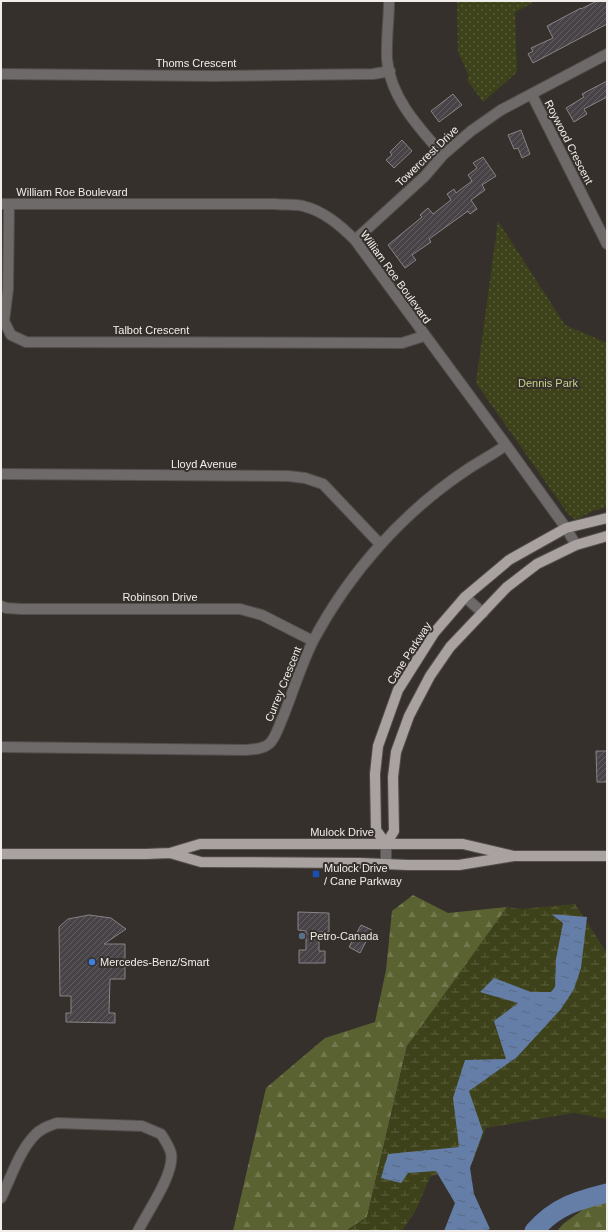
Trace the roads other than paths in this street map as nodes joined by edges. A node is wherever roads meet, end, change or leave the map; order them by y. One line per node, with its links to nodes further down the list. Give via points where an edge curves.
1 (389, 1): 3 (street, via 387,60)
2 (607, 54): 5 (street, Towercrest Drive)
3 (390, 71): 4 (street, Thoms Crescent, via 373,74 215,76); 6 (street, via 402,103)
4 (1, 74)
5 (532, 95): 6 (street, Towercrest Drive, via 501,110); 9 (street, Roywood Crescent)
6 (443, 155): 8 (street, Towercrest Drive, via 425,176)
7 (5, 204): 8 (street, William Roe Boulevard, via 303,206 343,228); 10 (street, Talbot Crescent, via 8,289 4,321 11,335 26,342 396,343)
8 (355, 240): 10 (street, William Roe Boulevard)
9 (607, 244)
10 (424, 336): 11 (street, William Roe Boulevard)
11 (506, 445): 14 (street, William Roe Boulevard); 16 (street, Currey Crescent, via 440,490)
12 (1, 474): 16 (street, Lloyd Avenue, via 304,478 323,484)
13 (607, 518): 14 (main road, Cane Parkway)
14 (566, 528): 17 (street, William Roe Boulevard); 18 (main road, Cane Parkway, via 509,560)
15 (607, 536): 17 (main road)
16 (380, 544): 21 (street, Currey Crescent, via 346,587)
17 (576, 545): 20 (main road, via 537,564 507,587)
18 (465, 597): 20 (street); 23 (main road, Cane Parkway, via 434,633 398,690 378,746 375,774 376,830)
19 (1, 606): 21 (street, Robinson Drive, via 21,610 240,609 262,615)
20 (483, 613): 23 (main road, via 450,647 430,676 409,716 396,752 393,777 394,830)
21 (313, 641): 22 (street, Currey Crescent, via 278,727 270,743 264,747 246,750)
22 (1, 747)
23 (386, 844): 24 (main road, Mulock Drive, via 200,844); 26 (main road, Mulock Drive, via 463,844); 28 (street)
24 (170, 853): 25 (main road, Mulock Drive); 28 (main road, Mulock Drive, via 201,862)
25 (1, 854)
26 (514, 856): 27 (main road, Mulock Drive); 28 (main road, Mulock Drive, via 460,865)
27 (607, 856)
28 (386, 864)
29 (1, 1198): 30 (street, via 22,1155 35,1135 46,1126 142,1126 161,1134 171,1154 167,1178)
30 (138, 1231)

